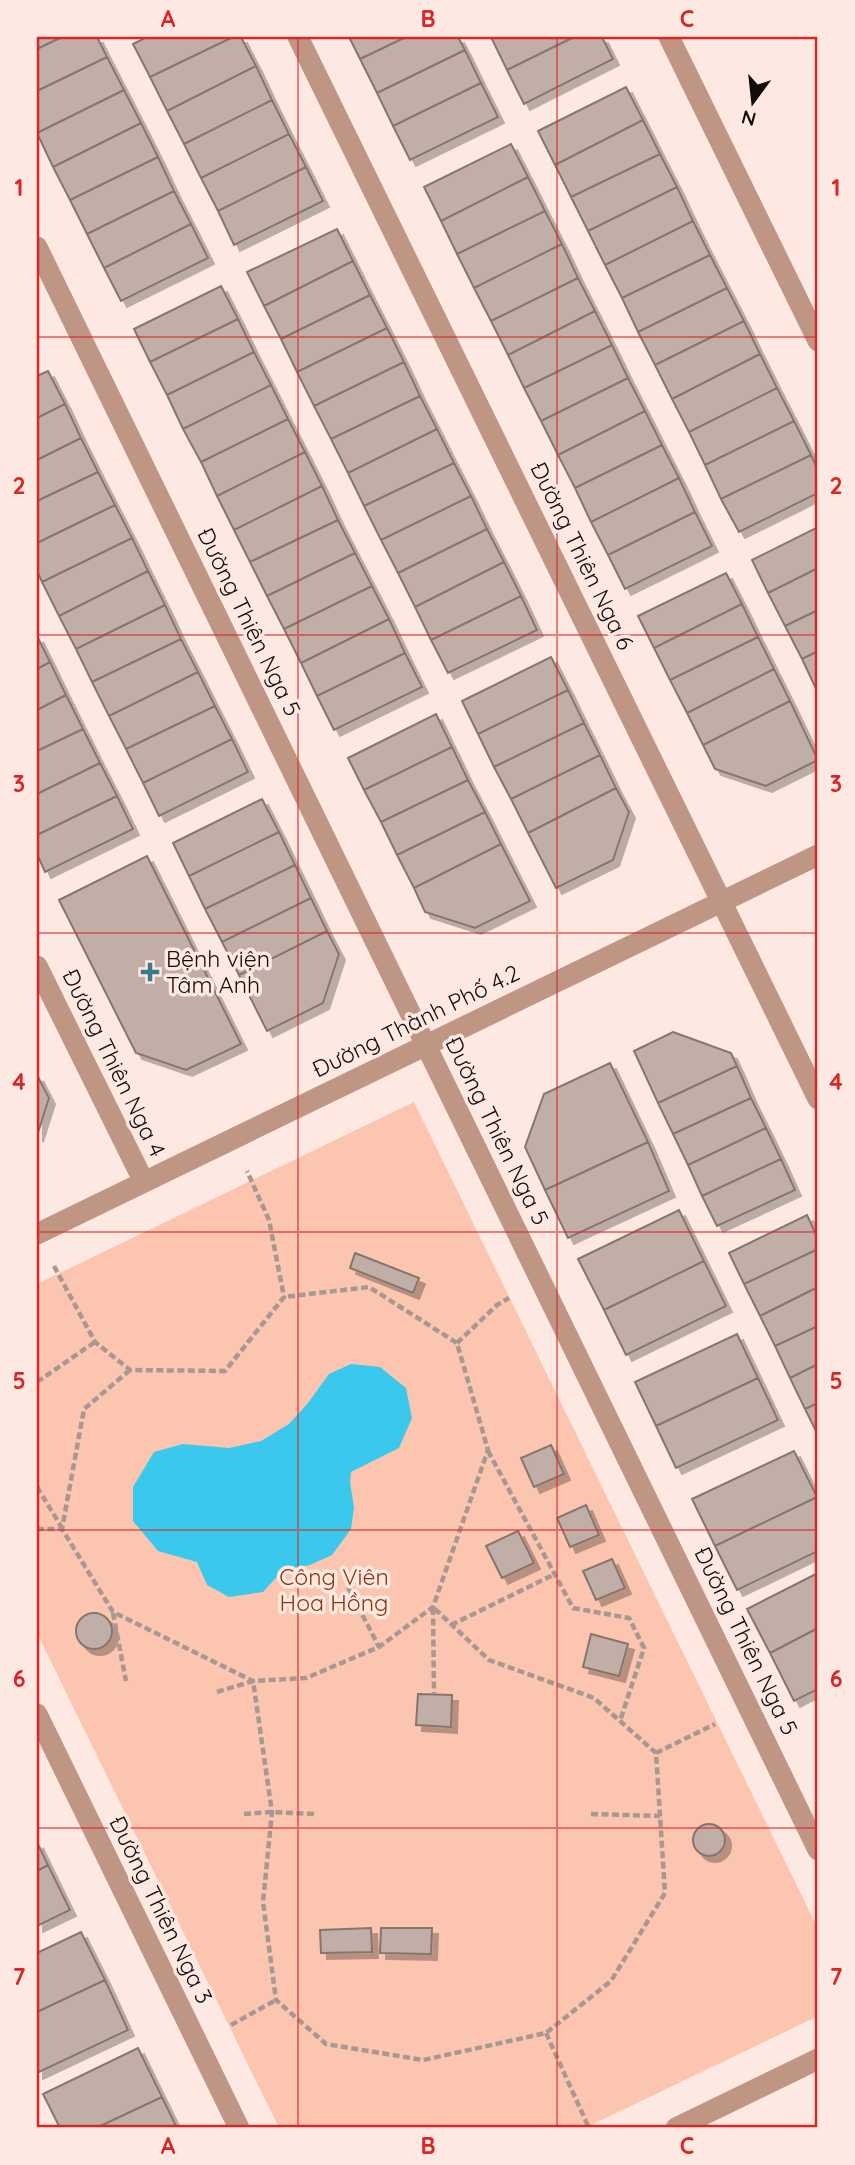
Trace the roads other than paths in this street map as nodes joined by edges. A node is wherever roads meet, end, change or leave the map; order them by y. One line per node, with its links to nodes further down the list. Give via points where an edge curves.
1 (298, 37): 6 (street, Đường Thiên Nga 6)
2 (670, 37): 4 (street)
3 (37, 247): 8 (street, Đường Thiên Nga 5)
4 (818, 341)
5 (818, 855): 6 (street, Đường Thành Phố 4.2)
6 (722, 902): 8 (street, Đường Thành Phố 4.2); 9 (street, Đường Thiên Nga 6)
7 (37, 966): 10 (street, Đường Thiên Nga 4)
8 (426, 1046): 10 (street, Đường Thành Phố 4.2); 13 (street, Đường Thiên Nga 5)
9 (818, 1099)
10 (144, 1182): 11 (street, Đường Thành Phố 4.2)
11 (37, 1234)
12 (37, 1714): 15 (street, Đường Thiên Nga 3)
13 (818, 1850)
14 (818, 2059): 16 (street)
15 (239, 2128)
16 (676, 2128)

